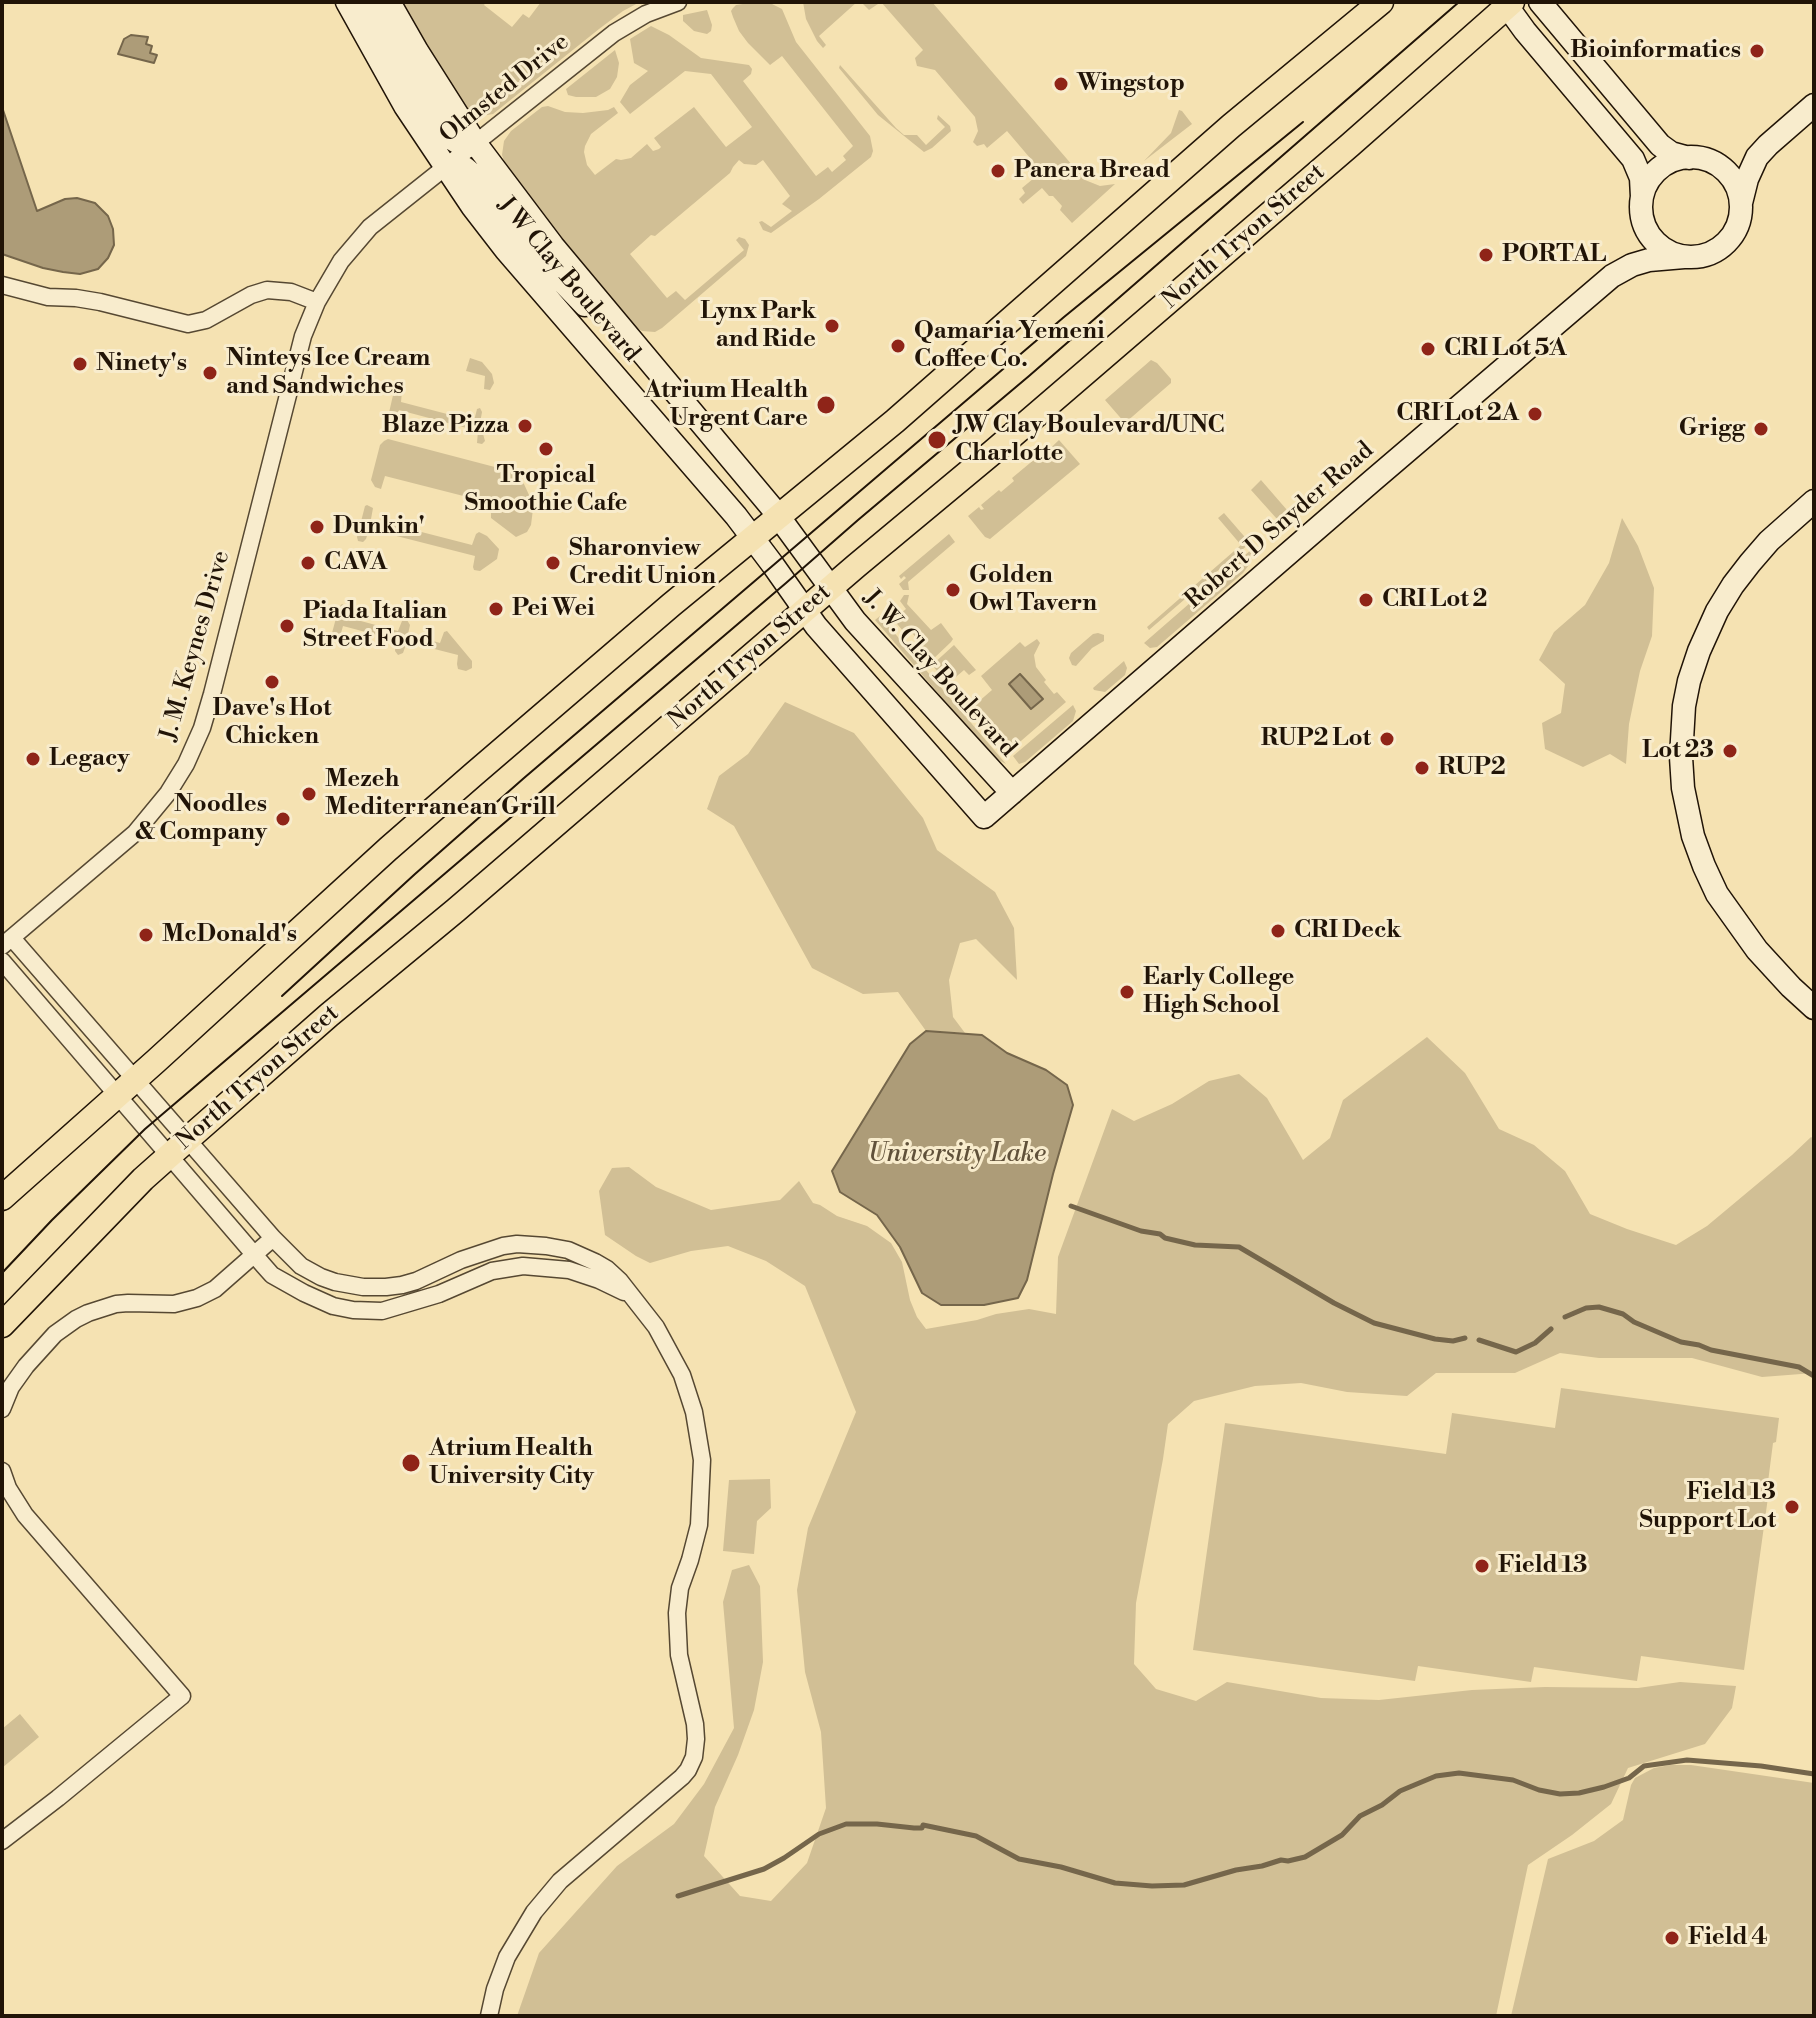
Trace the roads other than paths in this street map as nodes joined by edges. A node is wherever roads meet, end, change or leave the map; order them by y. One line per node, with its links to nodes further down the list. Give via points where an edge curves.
1 (347, 2): 12 (street, J W Clay Boulevard)
2 (368, 2): 9 (street, via 442,129 462,145)
3 (389, 2): 9 (street, J W Clay Boulevard)
4 (678, 2): 9 (street, Olmsted Drive, via 623,27)
5 (1381, 2): 21 (main road)
6 (1540, 2): 11 (street, via 1660,145)
7 (1508, 3): 13 (street, via 1525,31 1633,159 1641,178); 23 (main road, North Tryon Street, via 1268,216)
8 (1814, 105): 10 (street)
9 (476, 144): 12 (street, Olmsted Drive); 19 (street, J W Clay Boulevard)
10 (1768, 145): 11 (street, via 1739,157); 14 (street, via 1750,169)
11 (1694, 158): 13 (street, via 1672,161 1658,170); 14 (street, via 1731,177)
12 (446, 168): 18 (street, J. M. Keynes Drive, via 358,239); 19 (street, via 465,168 472,174 560,280 608,327); 22 (street, J W Clay Boulevard, via 506,250)
13 (1641, 205): 15 (street, via 1644,226 1654,241); 16 (street, Robert D Snyder Road, via 1634,242)
14 (1741, 206): 15 (street, via 1727,242 1707,255)
15 (1684, 257): 16 (street, Robert D Snyder Road, via 1649,260)
16 (1612, 276): 25 (street, Robert D Snyder Road)
17 (2, 285): 18 (street, via 188,324 267,290)
18 (317, 302): 26 (street, J. M. Keynes Drive, via 303,336 193,750 143,825)
19 (631, 340): 21 (street, J W Clay Boulevard)
20 (1814, 501): 28 (street, via 1769,541 1717,611 1689,681 1681,757 1693,836 1717,894 1757,950)
21 (779, 517): 22 (main road); 23 (street, J W Clay Boulevard)
22 (754, 538): 24 (street, J W Clay Boulevard); 29 (main road, via 388,849)
23 (830, 588): 24 (main road, North Tryon Street); 25 (street, J. W. Clay Boulevard)
24 (805, 610): 25 (street, Robert D Snyder Road, via 984,817); 30 (main road, North Tryon Street)
25 (1012, 793)
26 (7, 942): 29 (street, J. M. Keynes Drive)
27 (2, 961): 29 (street, J. M. Keynes Drive)
28 (1814, 1008)
29 (126, 1087): 30 (street, J. M. Keynes Drive); 31 (street, J. M. Keynes Drive); 32 (main road)
30 (188, 1139): 31 (main road, North Tryon Street); 33 (street, J. M. Keynes Drive)
31 (169, 1156): 34 (street, J. M. Keynes Drive); 36 (main road, North Tryon Street)
32 (2, 1198)
33 (273, 1238): 34 (street); 35 (street, J. M. Keynes Drive, via 301,1266 321,1277 363,1287 402,1285 503,1246 559,1248 607,1269)
34 (254, 1255): 35 (street, J. M. Keynes Drive, via 272,1275 304,1293 353,1310 394,1309 492,1271 523,1266 581,1273); 37 (street, via 197,1298 174,1304 116,1304 76,1319 26,1366)
35 (631, 1297): 40 (street, J. M. Keynes Drive, via 674,1358 698,1429 699,1525 677,1613 696,1749 682,1777 560,1881 534,1912 507,1957)
36 (2, 1325)
37 (2, 1409)
38 (2, 1471): 39 (street, via 25,1515 182,1696)
39 (2, 1841)
40 (489, 2016)

